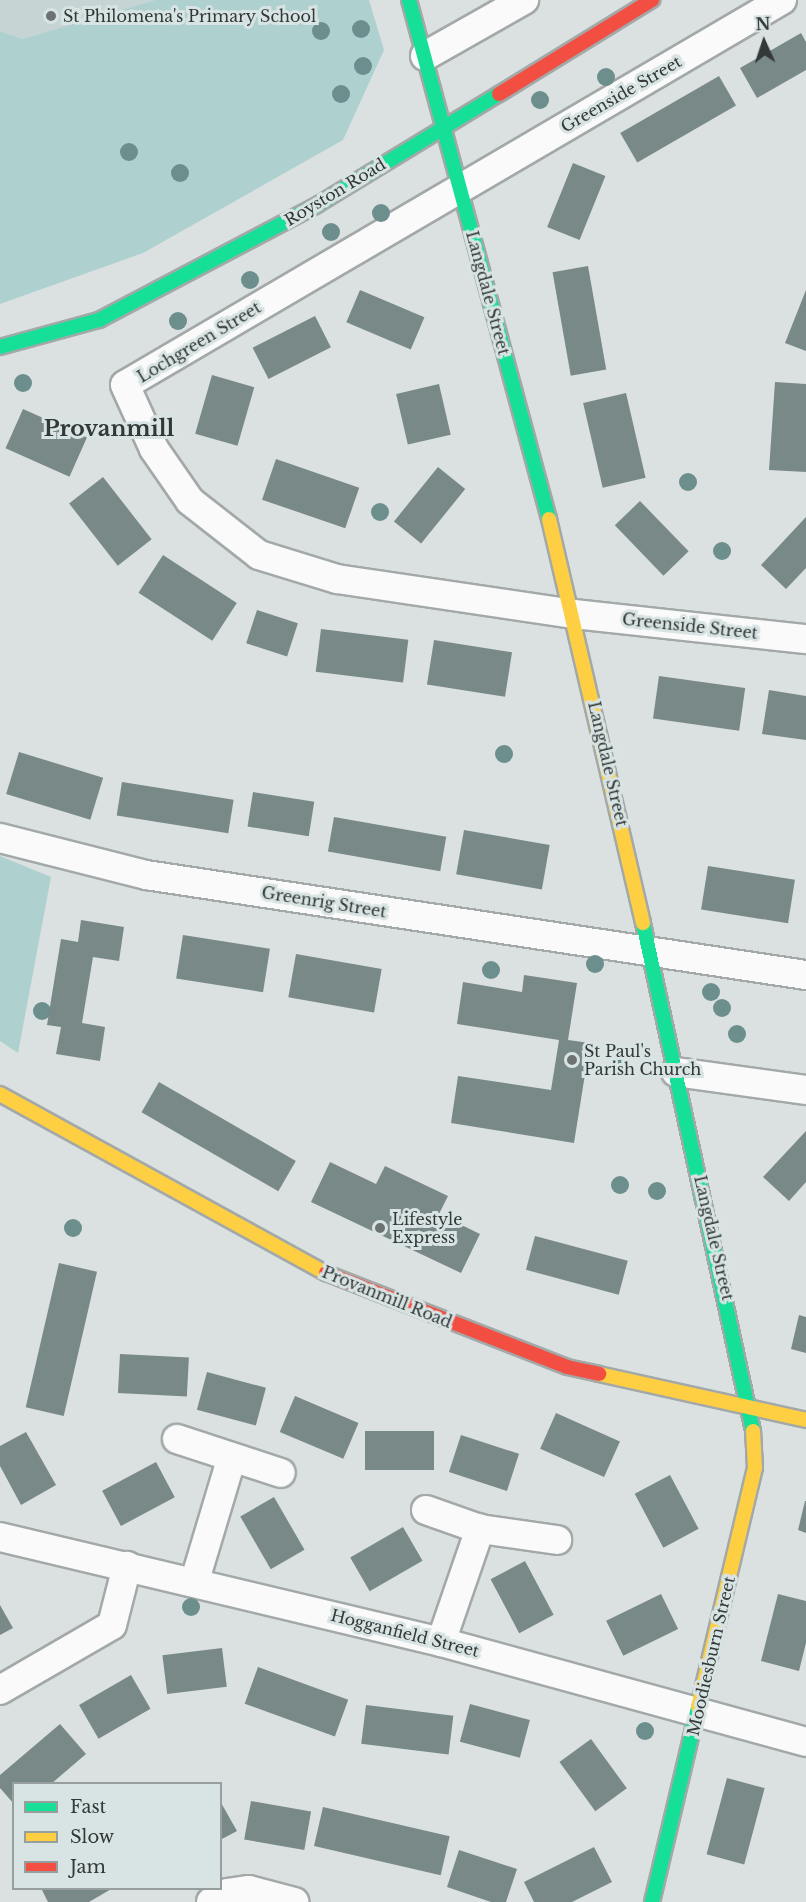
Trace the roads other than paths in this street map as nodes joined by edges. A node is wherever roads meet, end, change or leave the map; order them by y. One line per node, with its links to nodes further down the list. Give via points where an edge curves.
1 (409, 0): 5 (street, Langdale Street)
2 (524, 0): 5 (street)
3 (652, 0): 6 (street, Royston Road)
4 (782, 0): 7 (street, Greenside Street)
5 (425, 56): 6 (street, Langdale Street)
6 (446, 125): 7 (street, Langdale Street); 8 (street, Royston Road, via 316,205 99,320)
7 (460, 188): 9 (street, Langdale Street); 9 (street, Lochgreen Street, via 125,385 154,449 190,501 259,555 337,579)
8 (0, 347)
9 (574, 614): 10 (street, Greenside Street); 12 (street, Langdale Street)
10 (806, 639)
11 (0, 838): 12 (street, Greenrig Street, via 146,875)
12 (650, 952): 13 (street, Greenrig Street); 14 (street, Langdale Street)
13 (806, 975)
14 (676, 1072): 15 (street); 17 (street, Langdale Street)
15 (806, 1090)
16 (0, 1094): 17 (street, Provanmill Road, via 329,1275 567,1366)
17 (751, 1407): 18 (street, Provanmill Road); 30 (street, Moodiesburn Street, via 755,1468)
18 (806, 1420)
19 (177, 1439): 20 (street)
20 (231, 1460): 21 (street); 27 (street)
21 (281, 1473)
22 (426, 1510): 23 (street)
23 (480, 1529): 25 (street); 28 (street)
24 (0, 1537): 26 (street, Hogganfield Street)
25 (557, 1540)
26 (127, 1566): 27 (street, Hogganfield Street); 29 (street, via 112,1625)
27 (195, 1580): 28 (street, Hogganfield Street)
28 (441, 1642): 30 (street, Hogganfield Street)
29 (0, 1690)
30 (698, 1713): 31 (street, Hogganfield Street); 34 (street, Moodiesburn Street)
31 (806, 1742)
32 (211, 1902): 33 (street, via 227,1893 249,1890)
33 (294, 1902)
34 (652, 1902)

